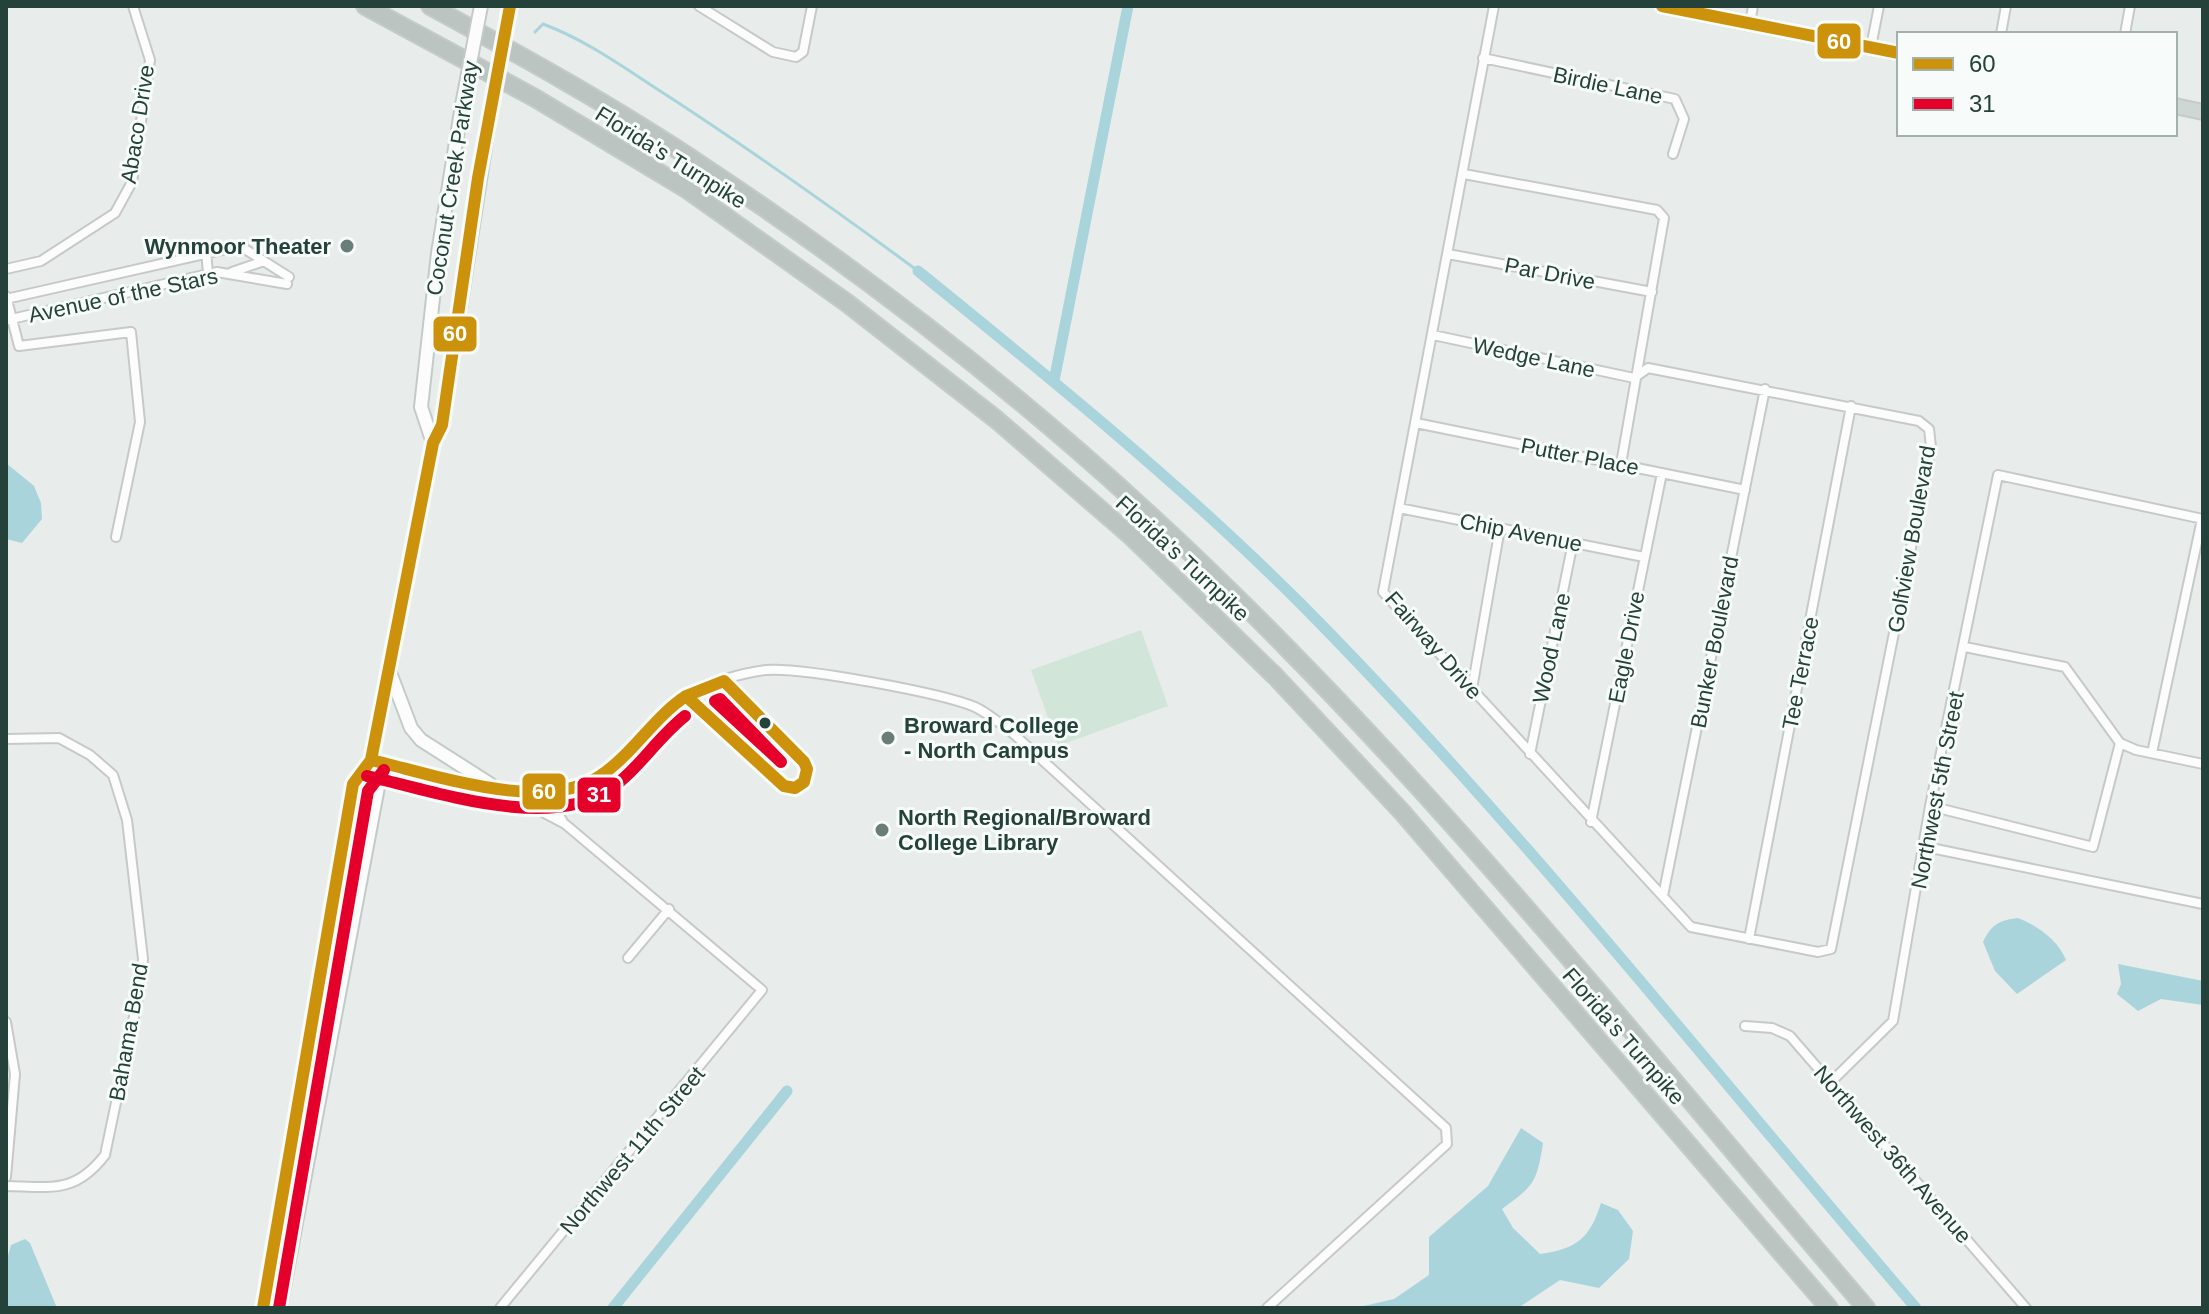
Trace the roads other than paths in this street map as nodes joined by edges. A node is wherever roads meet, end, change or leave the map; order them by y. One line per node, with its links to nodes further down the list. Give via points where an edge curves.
1 (133, 6): 28 (street, Abaco Drive, via 150,60 132,182 115,213 41,261)
2 (365, 6): 82 (highway, Florida's Turnpike, via 535,98 688,190 847,303 997,420 1132,537 1276,677 1402,812)
3 (430, 6): 83 (highway, Florida's Turnpike, via 700,164 813,243 1016,400 1148,513 1290,650 1421,790)
4 (481, 6): 40 (main road, Coconut Creek Parkway, bridge, via 438,253 421,407)
5 (699, 6): 6 (street, via 773,52 796,57 803,52)
6 (812, 6)
7 (1494, 6): 19 (street, Fairway Drive)
8 (1662, 6): 14 (main road)
9 (1753, 6): 14 (street)
10 (1879, 6): 17 (street)
11 (2006, 6): 15 (street)
12 (2130, 6): 16 (street)
13 (509, 10): 40 (main road, Coconut Creek Parkway, bridge, via 442,425)
14 (1750, 23): 17 (main road)
15 (2001, 32)
16 (2125, 32)
17 (1871, 47): 18 (main road)
18 (1897, 53)
19 (1483, 58): 22 (street, Birdie Lane, via 1675,99 1684,119); 23 (street, Fairway Drive)
20 (2177, 106): 21 (main road)
21 (2203, 112)
22 (1673, 154)
23 (1464, 174): 25 (street, Fairway Drive); 32 (street, via 1657,210 1664,218)
24 (206, 251): 26 (street, Avenue of the Stars, via 240,246); 27 (street, Avenue of the Stars); 29 (street)
25 (1448, 254): 32 (street, Par Drive); 35 (street, Fairway Drive)
26 (264, 261): 30 (street); 30 (street, Avenue of the Stars, via 288,280)
27 (153, 265): 31 (street); 33 (street, Avenue of the Stars)
28 (6, 269)
29 (208, 273): 30 (street, Avenue of the Stars); 31 (street, Avenue of the Stars)
30 (227, 273)
31 (155, 285): 34 (street, Avenue of the Stars)
32 (1652, 292): 36 (street)
33 (6, 298): 34 (street)
34 (8, 319): 47 (street, via 19,346 131,332 140,422)
35 (1433, 335): 36 (street, Wedge Lane); 39 (street, Fairway Drive)
36 (1634, 378): 37 (street, Golfview Boulevard, via 1648,368); 41 (street)
37 (1765, 389): 38 (street, Golfview Boulevard); 43 (street, Bunker Boulevard)
38 (1851, 406): 68 (street, Tee Terrace); 69 (street, Golfview Boulevard, via 1919,421 1929,429 1931,447)
39 (1416, 423): 41 (street, Putter Place); 44 (street, Fairway Drive)
40 (433, 443): 51 (main road, Coconut Creek Parkway)
41 (1621, 464): 42 (street, Putter Place)
42 (1662, 473): 43 (street, Putter Place); 49 (street, Eagle Drive)
43 (1745, 490): 65 (street, Bunker Boulevard)
44 (1399, 508): 46 (street, Chip Avenue); 52 (street, Fairway Drive, via 1383,592)
45 (2203, 519): 50 (street, Northwest 5th Street, via 1998,475); 55 (street)
46 (1500, 528): 48 (street, Chip Avenue); 52 (street)
47 (116, 537)
48 (1573, 542): 49 (street, Chip Avenue); 56 (street, Wood Lane)
49 (1644, 557): 62 (street, Eagle Drive)
50 (1965, 647): 54 (street, via 2065,667); 61 (street, Northwest 5th Street)
51 (389, 670): 57 (main road, Coconut Creek Parkway); 59 (main road, via 411,728 421,740)
52 (1472, 689): 56 (street, Fairway Drive)
53 (6, 739): 77 (street, Bahama Bend, via 59,738 113,775 127,820 143,959 105,1155 91,1173 65,1187)
54 (2120, 743): 55 (street); 61 (street, via 2093,847)
55 (2152, 753): 58 (street)
56 (1530, 754): 62 (street, Fairway Drive)
57 (371, 760): 59 (street); 71 (main road, Coconut Creek Parkway, via 353,784); 75 (main road, Coconut Creek Parkway, via 378,787)
58 (2203, 764)
59 (490, 784): 60 (street); 63 (street)
60 (551, 792): 63 (street); 81 (street, via 598,779 685,695 765,670 947,698 1006,727 1446,1128 1447,1144)
61 (1930, 806): 64 (street, Northwest 5th Street)
62 (1591, 822): 65 (street, Fairway Drive)
63 (565, 824): 67 (street)
64 (1926, 847): 66 (street); 74 (street, Northwest 5th Street, via 1893,1021)
65 (1663, 896): 68 (street, Fairway Drive, via 1691,927)
66 (2203, 904)
67 (669, 909): 70 (street); 80 (street, Northwest 11th Street, via 762,990)
68 (1749, 939): 69 (street, Fairway Drive, via 1818,952)
69 (1831, 949)
70 (628, 958)
71 (320, 990): 75 (main road, via 325,1012 306,1112); 78 (main road, Coconut Creek Parkway)
72 (6, 1022): 76 (street, via 15,1074)
73 (1745, 1026): 74 (street, Northwest 36th Avenue, via 1790,1036)
74 (1832, 1081): 84 (street, Northwest 36th Avenue)
75 (312, 1133): 79 (main road, Coconut Creek Parkway)
76 (6, 1177)
77 (6, 1186)
78 (263, 1308)
79 (280, 1308)
80 (500, 1308)
81 (1267, 1308)
82 (1829, 1308)
83 (1866, 1308)
84 (2026, 1308)

